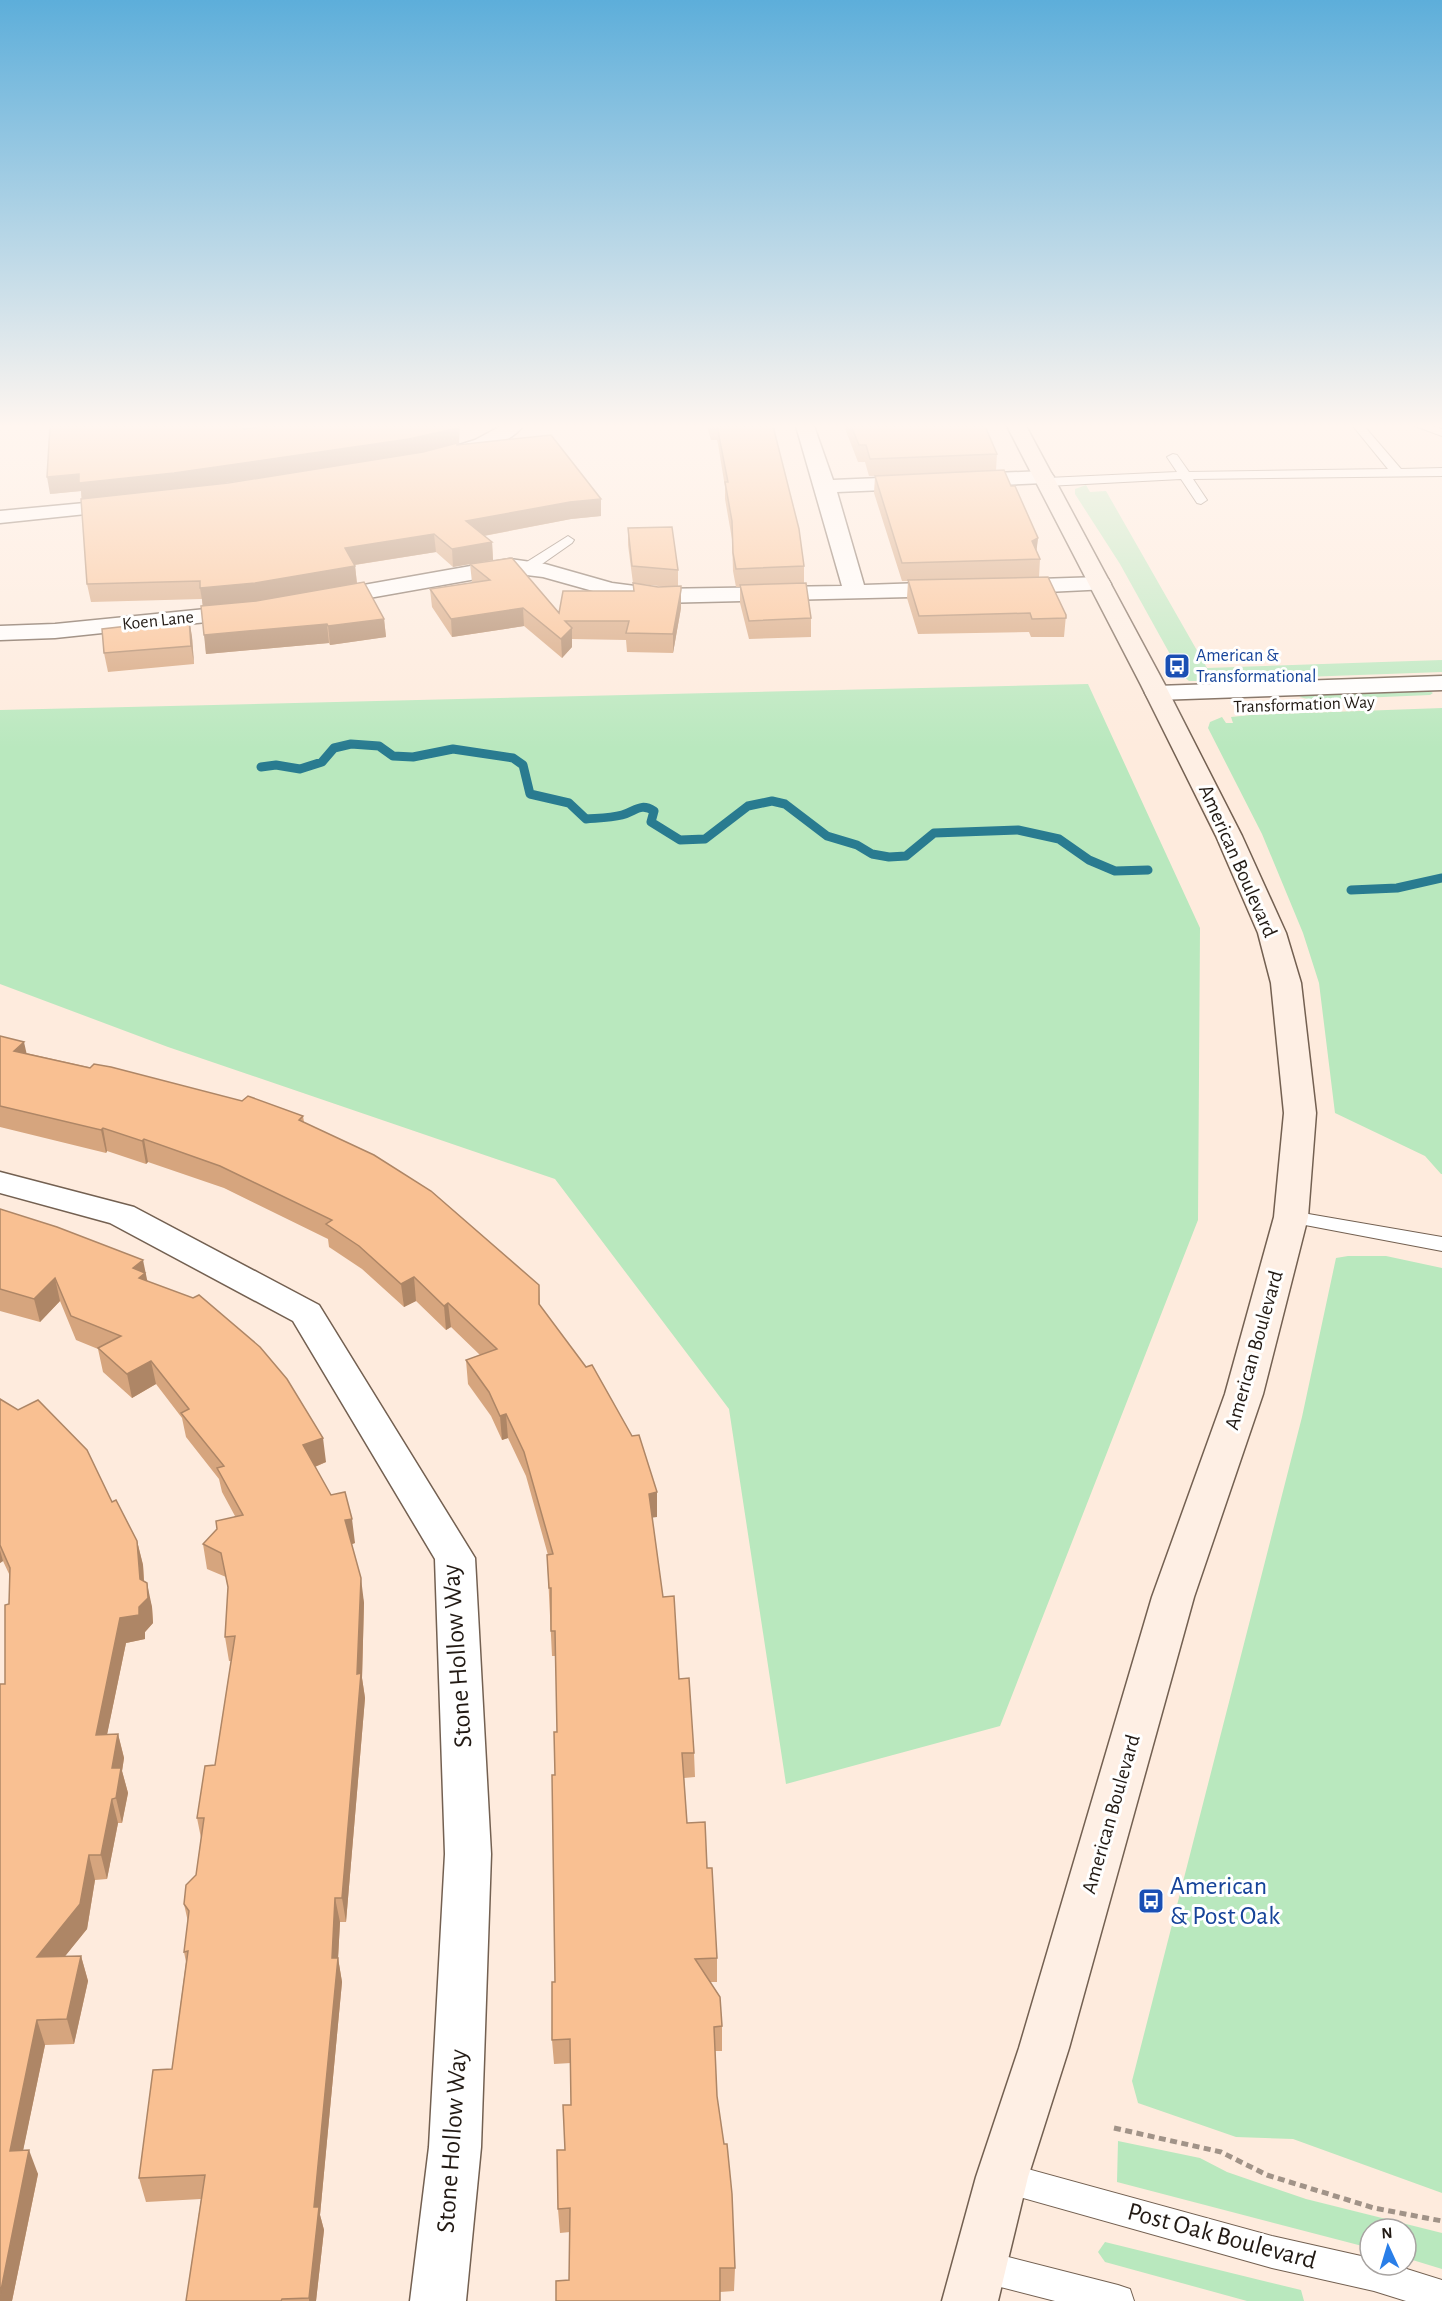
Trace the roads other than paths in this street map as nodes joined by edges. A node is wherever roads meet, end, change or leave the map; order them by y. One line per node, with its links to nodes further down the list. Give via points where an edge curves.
1 (838, 533): 6 (street)
2 (1074, 533): 5 (street, American Boulevard)
3 (568, 540): 4 (lane)
4 (527, 568): 6 (street, via 658,596); 7 (street, via 510,566)
5 (1100, 584): 6 (street); 12 (street, American Boulevard)
6 (855, 592)
7 (303, 603)
8 (269, 608): 9 (street, Koen Lane, via 55,631)
9 (0, 633)
10 (1442, 683): 12 (street, Transformation Way)
11 (1442, 700): 12 (street, Transformation Way)
12 (1161, 702): 14 (street, American Boulevard, via 1229,836 1267,922 1286,983 1300,1113)
13 (0, 1182): 19 (street, Stone Hollow Way, via 122,1215 306,1313 455,1558 468,1854 455,2146)
14 (1291, 1218): 15 (lane); 16 (street, American Boulevard, via 1244,1394 1173,1597 1044,2048)
15 (1442, 1244)
16 (1002, 2177): 17 (street, American Boulevard); 18 (lane, Post Oak Boulevard)
17 (978, 2265): 20 (street, American Boulevard); 21 (lane)
18 (1442, 2296)
19 (438, 2301)
20 (970, 2301)
21 (1119, 2301)

